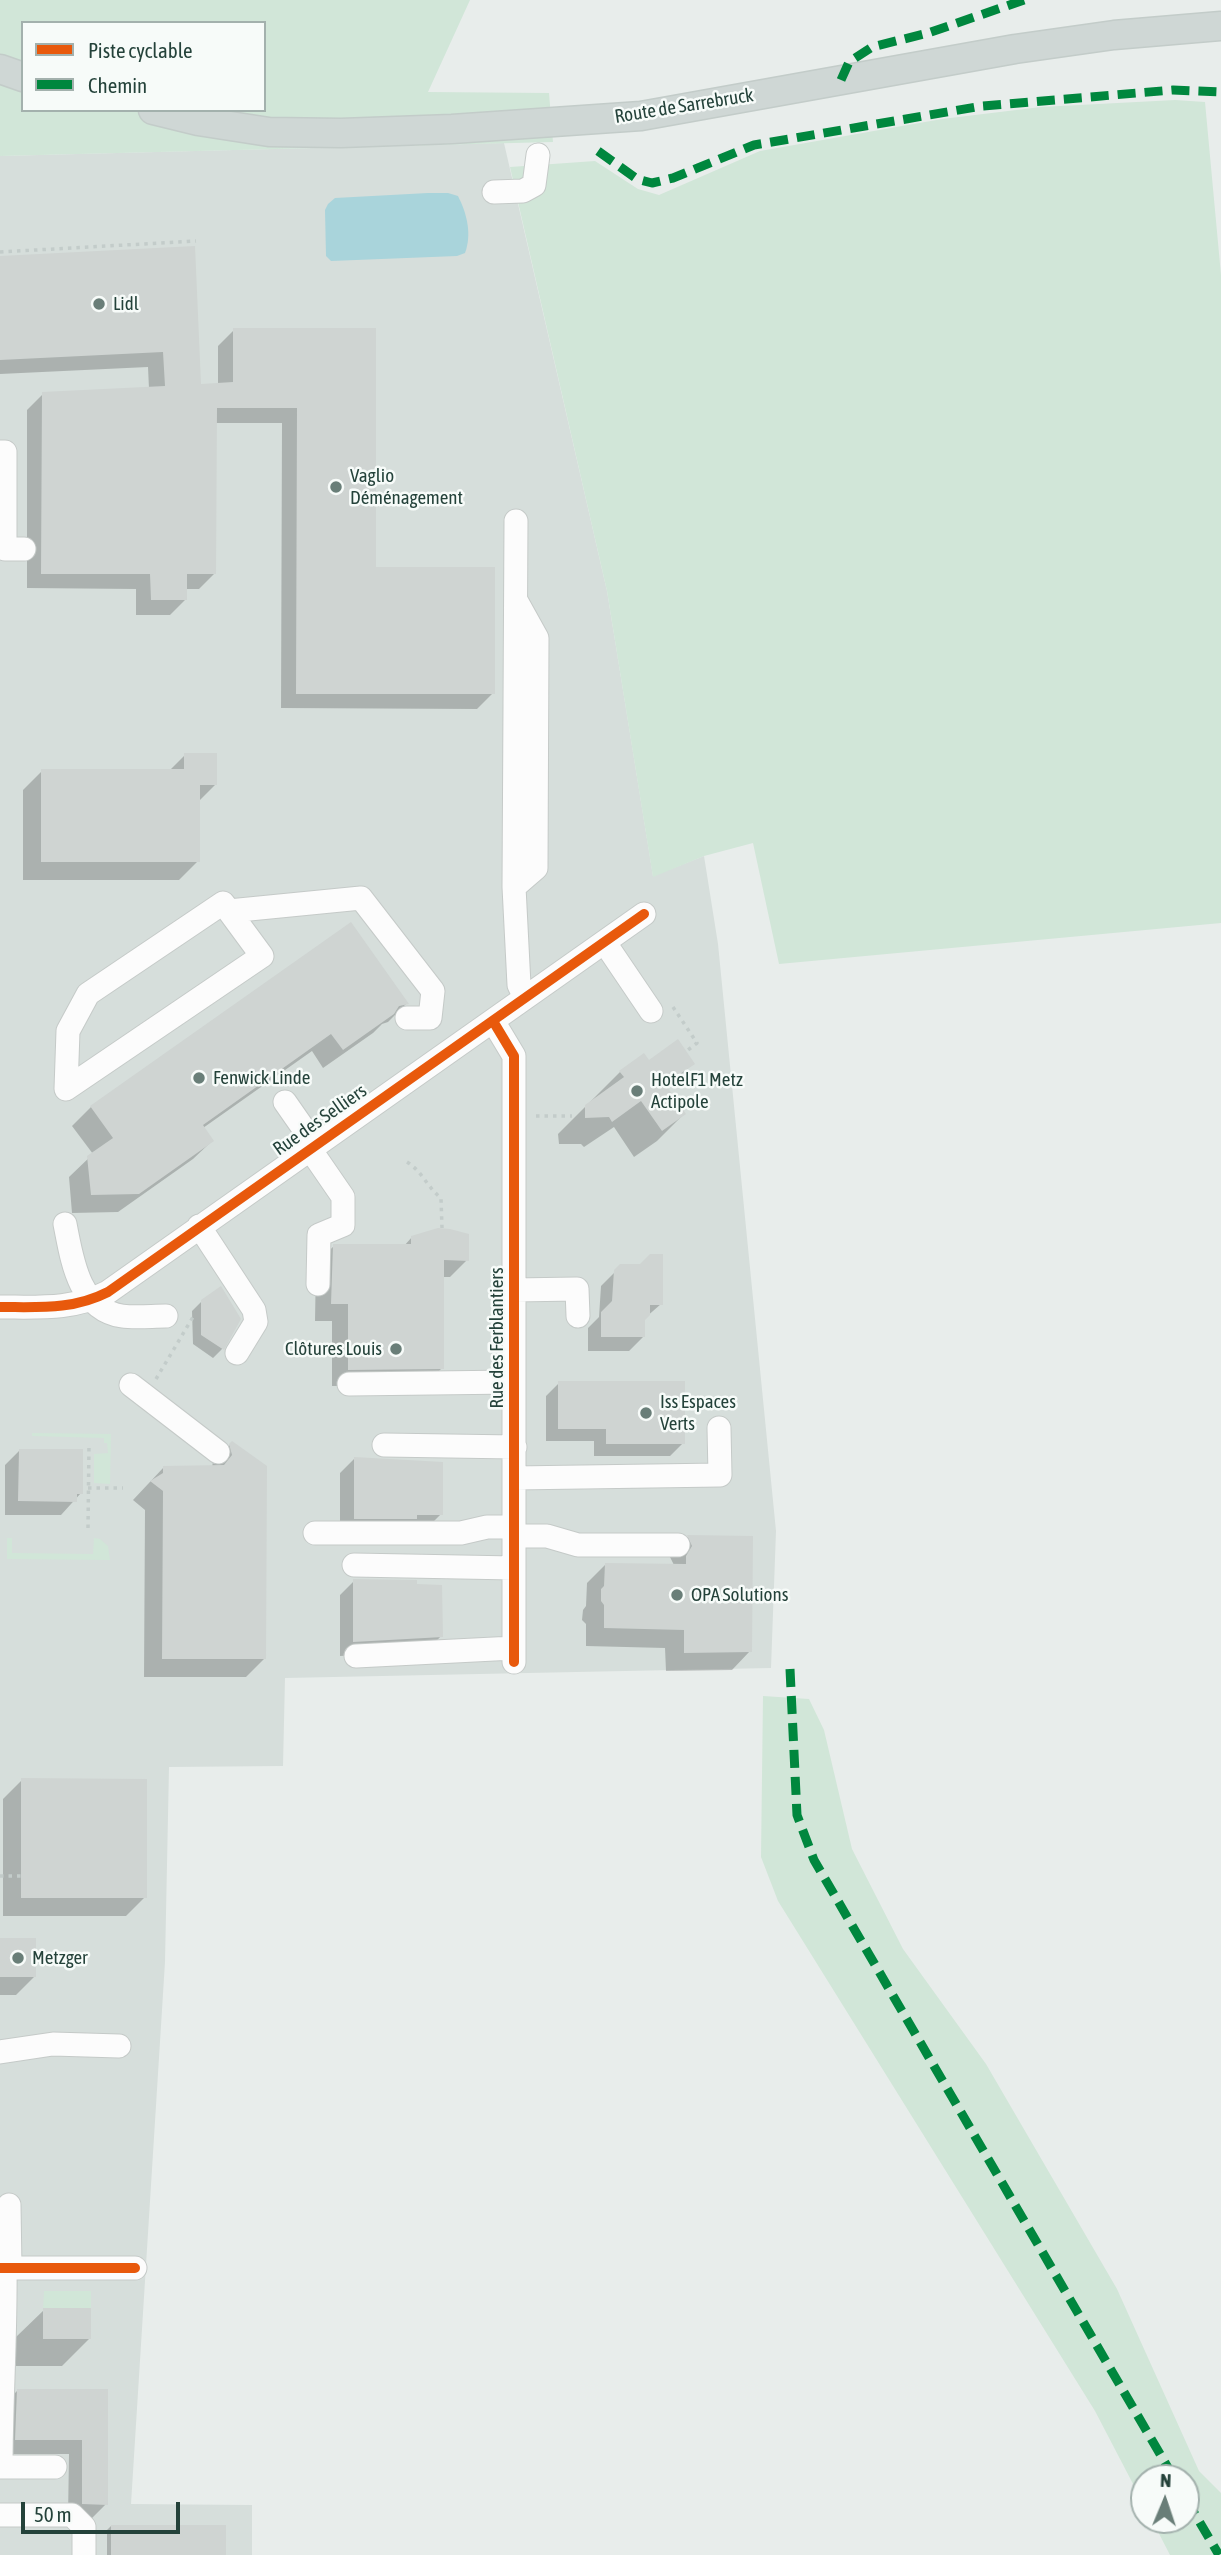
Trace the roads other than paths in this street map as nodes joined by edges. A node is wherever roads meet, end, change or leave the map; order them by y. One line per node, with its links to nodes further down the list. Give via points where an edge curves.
1 (1218, 26): 6 (main road, Route de Sarrebruck, via 1015,48 641,116 341,134 269,132)
2 (0, 69): 4 (main road)
3 (0, 78): 5 (main road)
4 (21, 78)
5 (21, 79)
6 (161, 112)
7 (538, 155): 8 (street, via 534,185 523,191)
8 (494, 192)
9 (0, 452): 11 (street, via 5,452 5,549)
10 (516, 521): 15 (street, via 515,599 537,638 536,868 514,887 519,985)
11 (24, 549)
12 (229, 911): 12 (street, via 223,903 88,994 68,1031 66,1089 262,956); 17 (street, via 361,898 433,991 430,1018)
13 (644, 914): 14 (street, Rue des Selliers)
14 (605, 943): 15 (street, Rue des Selliers); 16 (street)
15 (525, 998): 18 (street, Rue des Selliers)
16 (660, 1005)
17 (407, 1018)
18 (493, 1021): 20 (street, Rue des Selliers); 24 (street, Rue des Ferblantiers, via 514,1056)
19 (285, 1102): 20 (street)
20 (313, 1147): 22 (street, Rue des Selliers); 23 (street, via 343,1197 343,1225 319,1235)
21 (65, 1224): 25 (street, via 74,1269)
22 (200, 1226): 25 (street, Rue des Selliers); 29 (street, via 254,1310 256,1322)
23 (318, 1284)
24 (514, 1290): 28 (street, via 577,1289); 30 (street, Rue des Ferblantiers)
25 (91, 1301): 26 (street, Rue des Selliers, via 58,1308); 27 (street, via 123,1316)
26 (0, 1307)
27 (166, 1316)
28 (578, 1316)
29 (237, 1353)
30 (514, 1382): 31 (street); 35 (street, Rue des Ferblantiers)
31 (349, 1384)
32 (138, 1390): 36 (street)
33 (719, 1427): 37 (street, via 720,1475)
34 (384, 1445): 35 (street)
35 (514, 1447): 37 (street, Rue des Ferblantiers)
36 (218, 1452)
37 (514, 1478): 38 (street, Rue des Ferblantiers)
38 (514, 1532): 39 (street, via 487,1527 461,1533); 40 (street, via 578,1545); 42 (street, Rue des Ferblantiers)
39 (315, 1533)
40 (678, 1545)
41 (354, 1565): 42 (street)
42 (514, 1568): 43 (street, Rue des Ferblantiers, via 514,1655)
43 (356, 1656)
44 (119, 2046): 45 (street, via 53,2044)
45 (0, 2052)
46 (9, 2205): 47 (street)
47 (5, 2268): 48 (street); 49 (street, via 1,2467)
48 (135, 2268)
49 (55, 2467)
50 (0, 2515): 51 (street, via 72,2515 84,2527)
51 (84, 2555)

